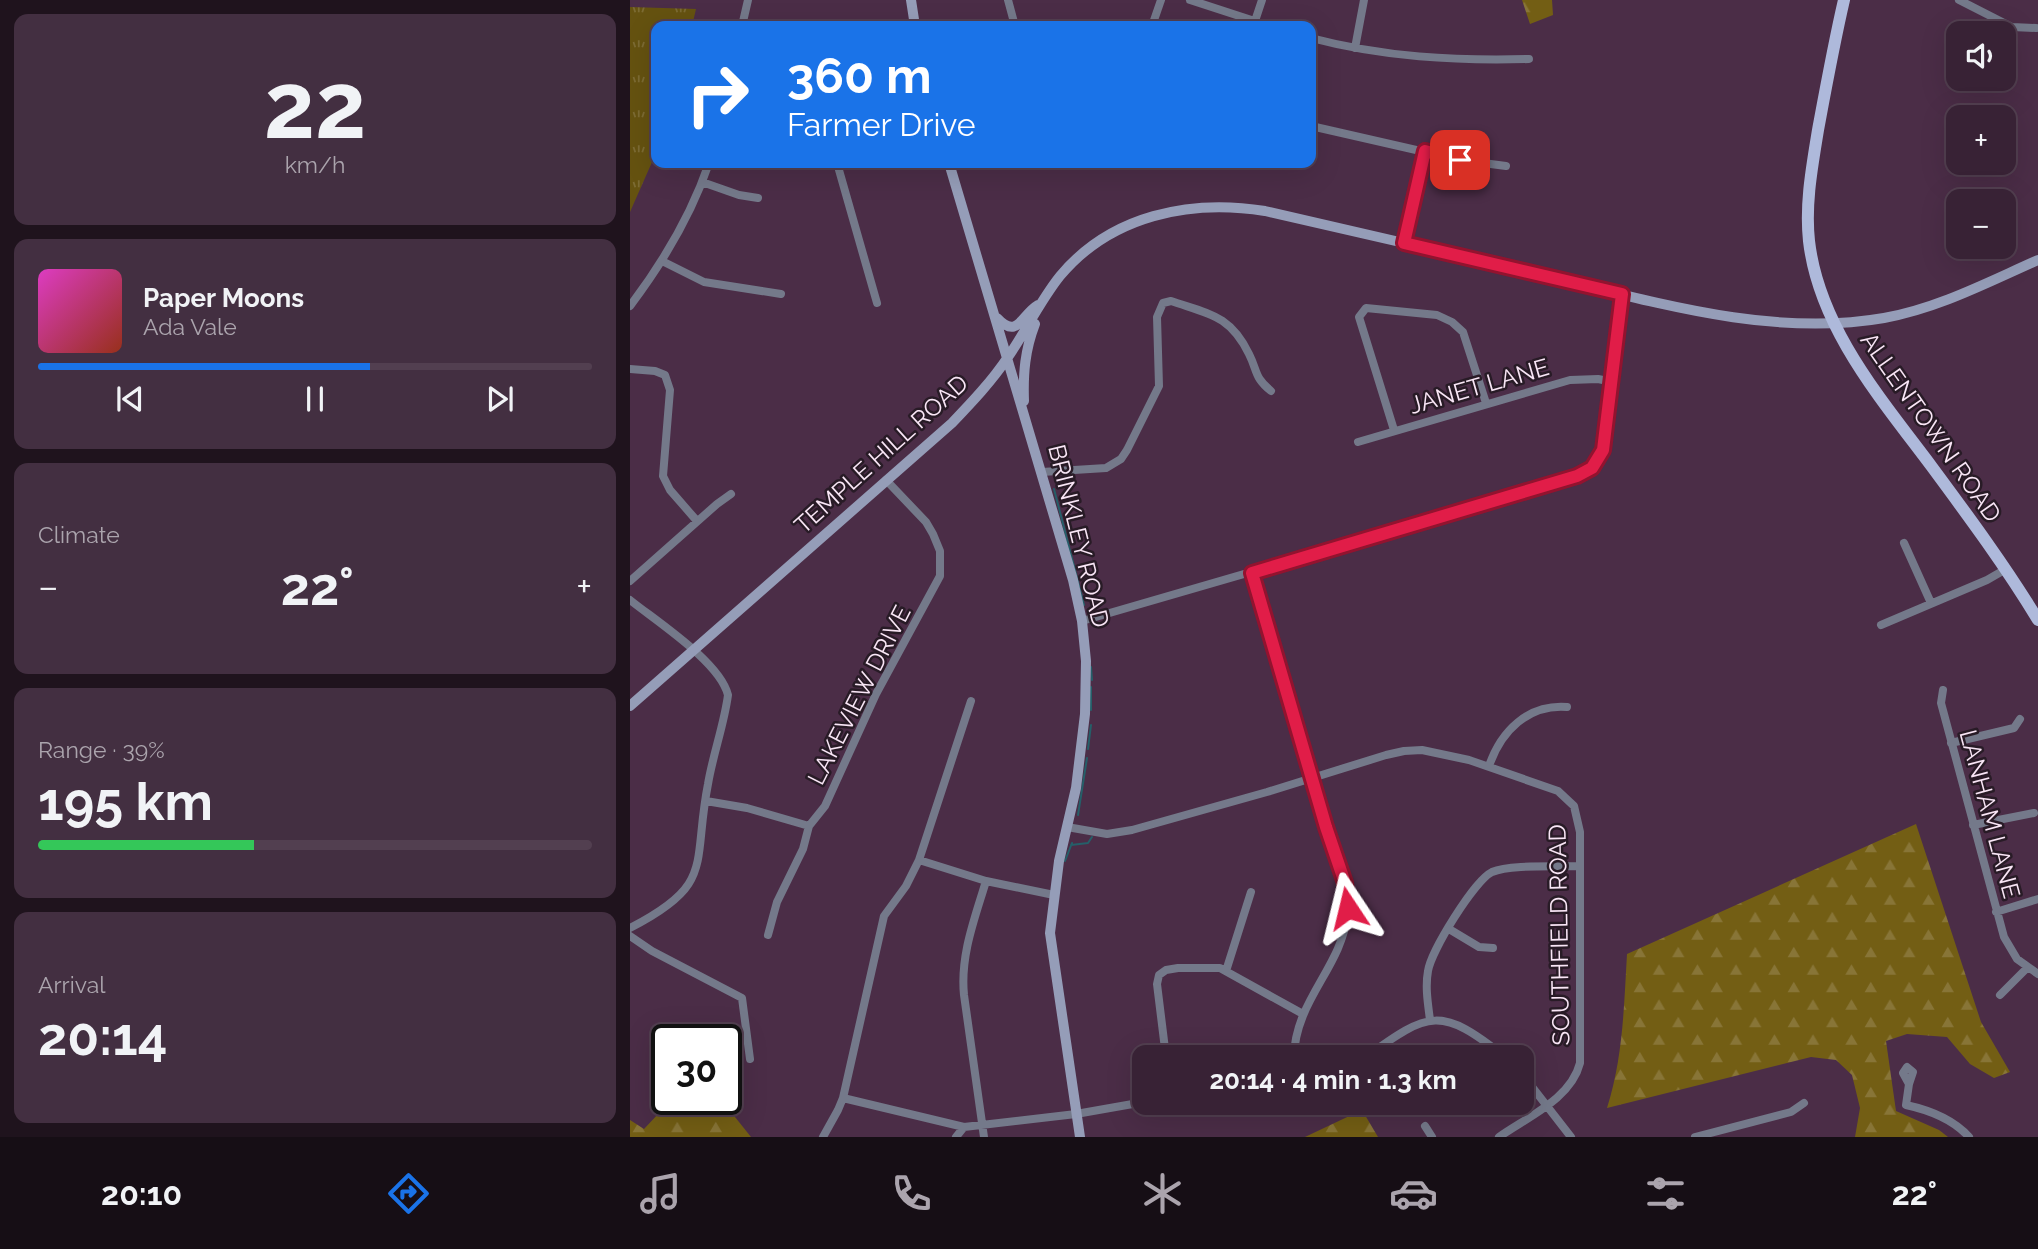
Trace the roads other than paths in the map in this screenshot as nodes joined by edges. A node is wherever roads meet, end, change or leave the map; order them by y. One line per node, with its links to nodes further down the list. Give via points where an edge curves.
1 (748, 0): 10 (street)
2 (911, 0): 11 (main road)
3 (1009, 0): 12 (street)
4 (1161, 0): 13 (street)
5 (1190, 0): 14 (street)
6 (1262, 0): 15 (street)
7 (1364, 0): 18 (street)
8 (1843, 0): 37 (main road, ALLENTOWN ROAD, via 1809,197 1813,264)
9 (1959, 0): 16 (street, via 2012,27)
10 (743, 21)
11 (914, 21)
12 (1014, 21)
13 (1154, 21)
14 (1246, 21)
15 (1255, 21)
16 (2036, 28)
17 (1316, 39): 18 (street)
18 (1355, 48): 19 (street, via 1436,58)
19 (1529, 59)
20 (1316, 127): 21 (street)
21 (1425, 151): 22 (street); 28 (street)
22 (1506, 166)
23 (707, 168): 26 (street)
24 (837, 168): 34 (street)
25 (951, 168): 36 (main road, BRINKLEY ROAD)
26 (702, 182): 27 (street); 30 (street)
27 (758, 198)
28 (1404, 243): 32 (main road, TEMPLE HILL ROAD); 33 (main road, TEMPLE HILL ROAD, via 1245,208 1183,209 1143,219 1106,236 1075,261)
29 (2038, 260): 37 (main road, TEMPLE HILL ROAD, via 1923,309)
30 (662, 261): 31 (street, via 704,282); 35 (street)
31 (781, 294)
32 (1622, 294): 37 (main road, TEMPLE HILL ROAD, via 1740,319); 40 (street)
33 (1043, 302): 36 (main road, via 1011,328); 38 (main road, TEMPLE HILL ROAD); 43 (main road, via 1026,345)
34 (877, 303)
35 (630, 306)
36 (995, 316): 38 (main road, BRINKLEY ROAD)
37 (1835, 322): 51 (main road, ALLENTOWN ROAD, via 1870,382)
38 (1007, 359): 43 (main road, BRINKLEY ROAD); 47 (main road, TEMPLE HILL ROAD, via 952,423)
39 (630, 369): 49 (street, via 655,371 667,379 663,476)
40 (1613, 382): 42 (street, JANET LANE, via 1570,380); 52 (street, via 1603,450 1598,462 1585,472)
41 (1271, 391): 46 (street, via 1258,381 1251,357 1229,323 1171,301 1163,303 1157,317 1159,386 1121,459 1106,468)
42 (1486, 403): 44 (street, JANET LANE); 44 (street, via 1463,332 1452,322 1437,316 1366,308 1359,317)
43 (1024, 414): 46 (main road, BRINKLEY ROAD)
44 (1394, 430): 45 (street, JANET LANE)
45 (1358, 442)
46 (1042, 472): 57 (main road, BRINKLEY ROAD)
47 (886, 480): 59 (main road, TEMPLE HILL ROAD); 71 (street, LAKEVIEW DRIVE, via 933,534 940,551 940,576 876,694 825,806)
48 (731, 494): 49 (street)
49 (697, 521): 53 (street)
50 (1904, 543): 55 (street)
51 (2006, 569): 55 (street); 56 (main road, ALLENTOWN ROAD)
52 (1252, 573): 57 (street); 67 (street)
53 (630, 581)
54 (630, 600): 59 (street)
55 (1931, 603): 58 (street)
56 (2038, 620)
57 (1082, 621): 72 (main road, BRINKLEY ROAD, via 1085,714)
58 (1881, 625)
59 (693, 650): 62 (main road, TEMPLE HILL ROAD); 68 (street, via 728,695)
60 (1943, 691): 65 (street, LANHAM LANE, via 1941,703)
61 (971, 701): 73 (street)
62 (630, 706)
63 (1567, 707): 66 (street, via 1546,707 1519,721 1498,744)
64 (2021, 719): 65 (street, via 2014,728)
65 (1951, 743): 70 (street, LANHAM LANE)
66 (1489, 766): 67 (street, SOUTHFIELD ROAD, via 1412,750); 74 (street, SOUTHFIELD ROAD, via 1549,788 1571,802 1579,822)
67 (1312, 779): 72 (street, SOUTHFIELD ROAD, via 1118,833); 89 (street, via 1343,876 1348,908 1343,938)
68 (706, 801): 71 (street); 80 (street, via 700,855 690,884 671,905)
69 (2034, 813): 70 (street)
70 (1973, 825): 79 (street, LANHAM LANE)
71 (809, 826): 82 (street, LAKEVIEW DRIVE)
72 (1067, 827): 77 (main road, BRINKLEY ROAD)
73 (919, 860): 75 (street); 98 (street, via 884,916)
74 (1579, 866): 81 (street, via 1492,873 1479,882); 101 (street, SOUTHFIELD ROAD, via 1580,1063 1569,1085)
75 (986, 881): 77 (street); 103 (street, via 963,971)
76 (1251, 892): 86 (street)
77 (1054, 895): 102 (main road, BRINKLEY ROAD, via 1050,933)
78 (2038, 899): 79 (street)
79 (1996, 912): 85 (street, LANHAM LANE, via 2009,947)
80 (630, 928)
81 (1449, 929): 84 (street, via 1479,947); 90 (street, via 1427,973)
82 (768, 935)
83 (630, 936): 95 (street, via 742,998)
84 (1493, 948)
85 (2027, 968): 87 (street, LANHAM LANE); 88 (street)
86 (1226, 971): 89 (street); 91 (street, via 1178,968 1159,975)
87 (2038, 974)
88 (2000, 995)
89 (1303, 1014): 92 (street)
90 (1430, 1020): 93 (street, via 1405,1029); 94 (street, via 1460,1026)
91 (1164, 1045)
92 (1296, 1045)
93 (1383, 1045)
94 (1488, 1045)
95 (750, 1059)
96 (1917, 1060): 114 (street, via 1913,1072 1907,1067 1903,1070 1909,1084 1906,1105 1944,1118)
97 (1534, 1087): 101 (street)
98 (843, 1098): 104 (street); 106 (street)
99 (1804, 1102): 113 (street, via 1791,1112)
100 (1132, 1104): 102 (street)
101 (1548, 1104): 111 (street, SOUTHFIELD ROAD); 112 (street)
102 (1076, 1114): 103 (street); 109 (main road, BRINKLEY ROAD)
103 (983, 1125): 104 (street); 108 (street)
104 (964, 1126): 107 (street)
105 (1424, 1126): 110 (street)
106 (823, 1137)
107 (956, 1137)
108 (984, 1137)
109 (1080, 1137)
110 (1432, 1137)
111 (1499, 1137)
112 (1571, 1137)
113 (1695, 1137)
114 (1969, 1137)

